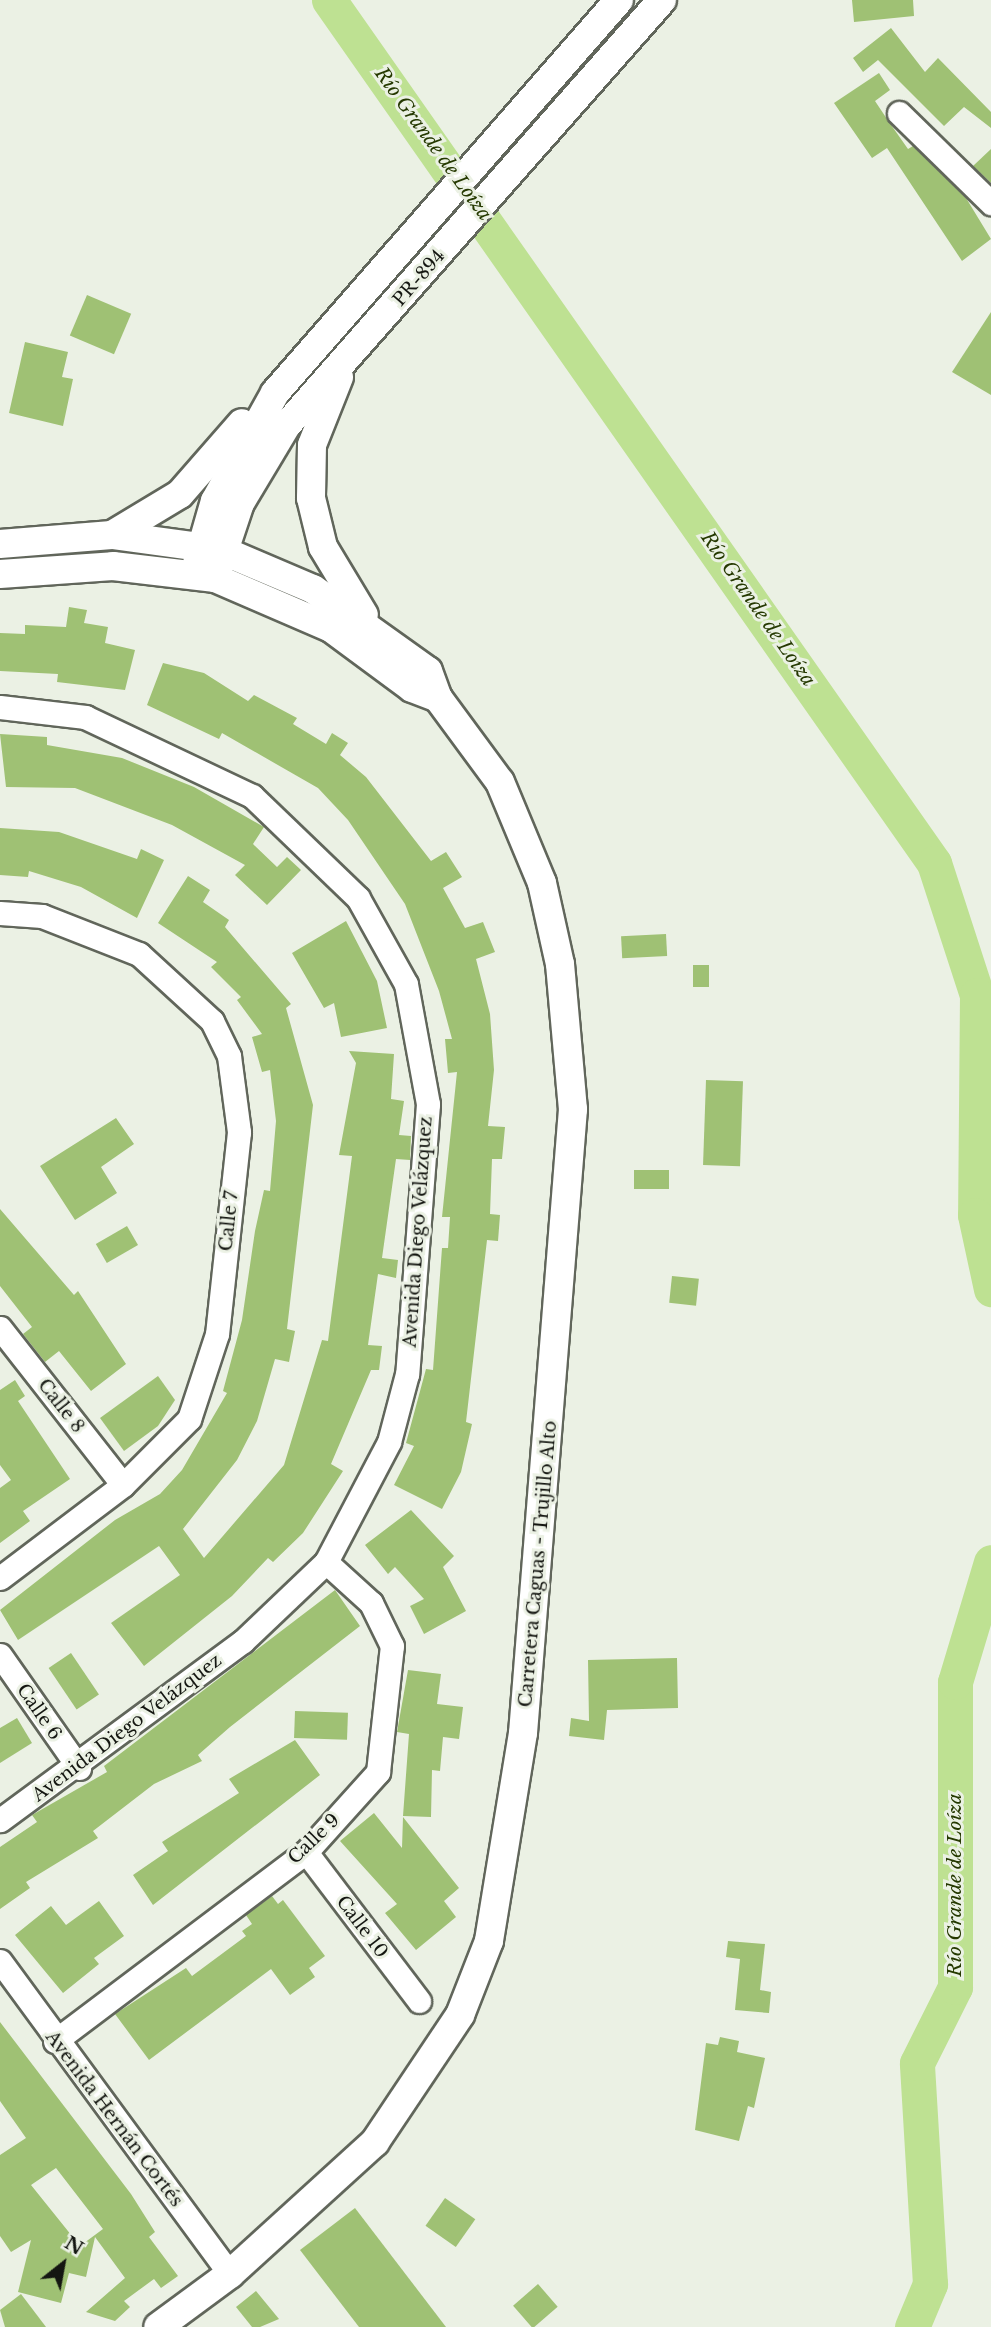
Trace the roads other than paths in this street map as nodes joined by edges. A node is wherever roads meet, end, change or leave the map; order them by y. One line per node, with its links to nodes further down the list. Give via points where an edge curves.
1 (619, 0): 6 (street, PR-894 / PR-894)
2 (662, 0): 5 (street, PR-894 / PR-894)
3 (900, 113): 4 (street)
4 (991, 203)
5 (346, 362): 9 (street, PR-894 / PR-894, via 270,449); 12 (street, via 312,445 311,498 337,576)
6 (275, 393): 7 (street, via 180,494); 9 (street, PR-894 / PR-894, via 225,479)
7 (112, 535): 8 (street, Carretera Caguas - Trujillo Alto); 9 (street, Carretera Caguas - Trujillo Alto)
8 (0, 544)
9 (211, 547): 11 (street, PR-894 / PR-894); 12 (street, Carretera Caguas - Trujillo Alto, via 288,576)
10 (0, 573): 11 (street, Carretera Caguas - Trujillo Alto, via 113,566)
11 (204, 576): 13 (street, Carretera Caguas - Trujillo Alto, via 331,628 412,688)
12 (380, 633): 13 (street, Carretera Caguas - Trujillo Alto, via 428,671)
13 (438, 698): 27 (street, Carretera Caguas - Trujillo Alto, via 500,782 542,883 560,964 573,1109 523,1733 489,1941 460,2015 374,2142)
14 (0, 708): 18 (street, Avenida Diego Velázquez, via 85,718 252,796 358,898 406,984 428,1104 407,1374 389,1442)
15 (0, 913): 17 (street, Calle 7, via 43,916 139,954 212,1021 229,1056 239,1132 217,1334 190,1419)
16 (0, 1328): 17 (street, Calle 8)
17 (123, 1485): 19 (street, Calle 7)
18 (326, 1562): 21 (street, Avenida Diego Velázquez, via 243,1642); 23 (street, Calle 9, via 371,1603 392,1646 378,1772)
19 (0, 1578)
20 (0, 1655): 21 (street, Calle 6)
21 (79, 1768): 22 (street, Avenida Diego Velázquez)
22 (0, 1820)
23 (306, 1852): 25 (street, Calle 10); 26 (street, Calle 9)
24 (0, 1962): 26 (street, Avenida Hernán Cortés)
25 (419, 2001)
26 (55, 2041): 27 (street, Avenida Hernán Cortés)
27 (230, 2274): 28 (street, Carretera Caguas - Trujillo Alto)
28 (158, 2327)

